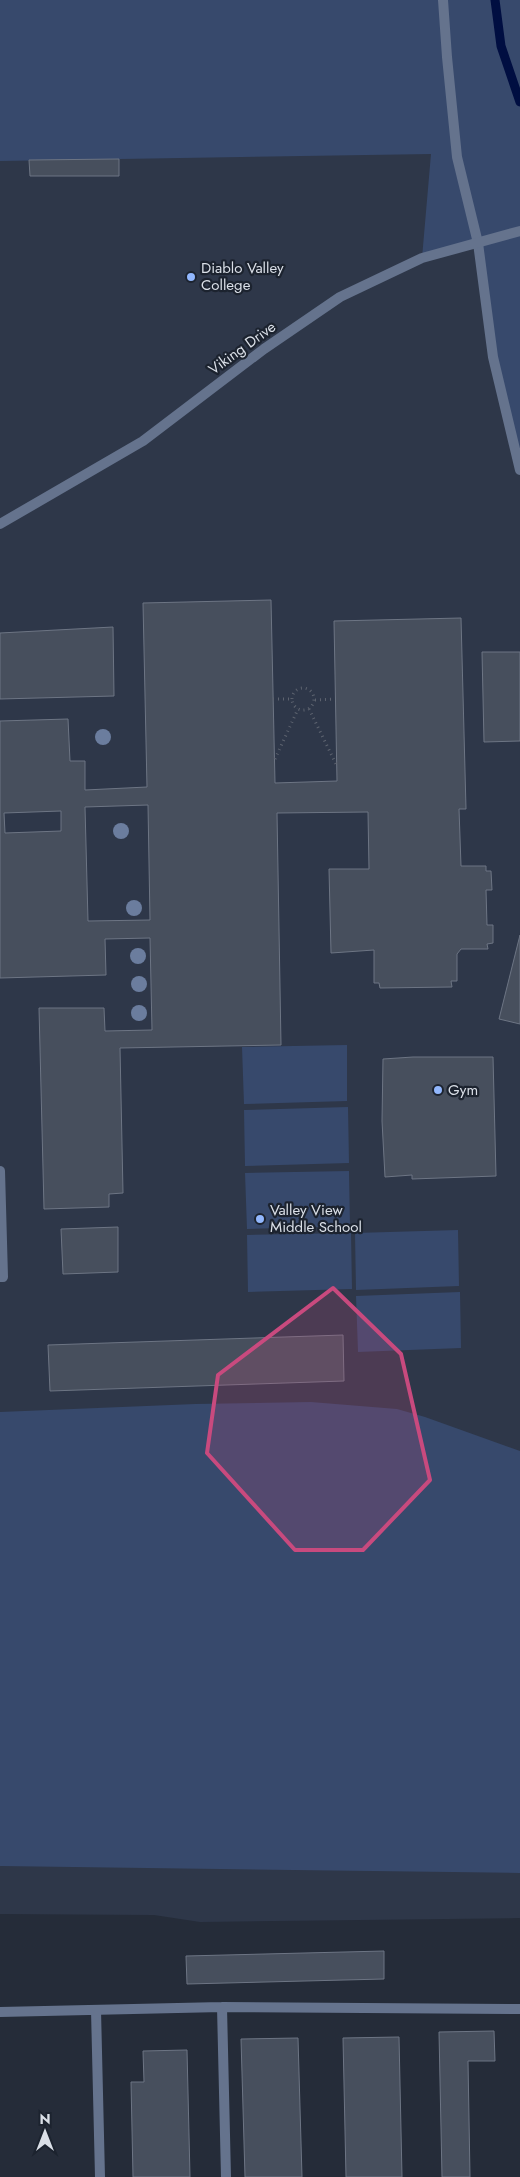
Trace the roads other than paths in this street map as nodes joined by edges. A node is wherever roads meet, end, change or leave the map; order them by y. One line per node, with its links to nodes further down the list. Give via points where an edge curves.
1 (443, 0): 3 (street, via 457,157)
2 (520, 231): 3 (street, Viking Drive)
3 (478, 243): 4 (street, via 493,357); 5 (street, Viking Drive, via 422,258 340,297 264,349 143,441)
4 (520, 470)
5 (0, 524)
6 (0, 1171): 7 (street, via 3,1277)
7 (0, 1277)
8 (222, 2007): 9 (street); 10 (street); 13 (street)
9 (520, 2009)
10 (96, 2010): 11 (street); 12 (street)
11 (0, 2012)
12 (100, 2177)
13 (226, 2177)

